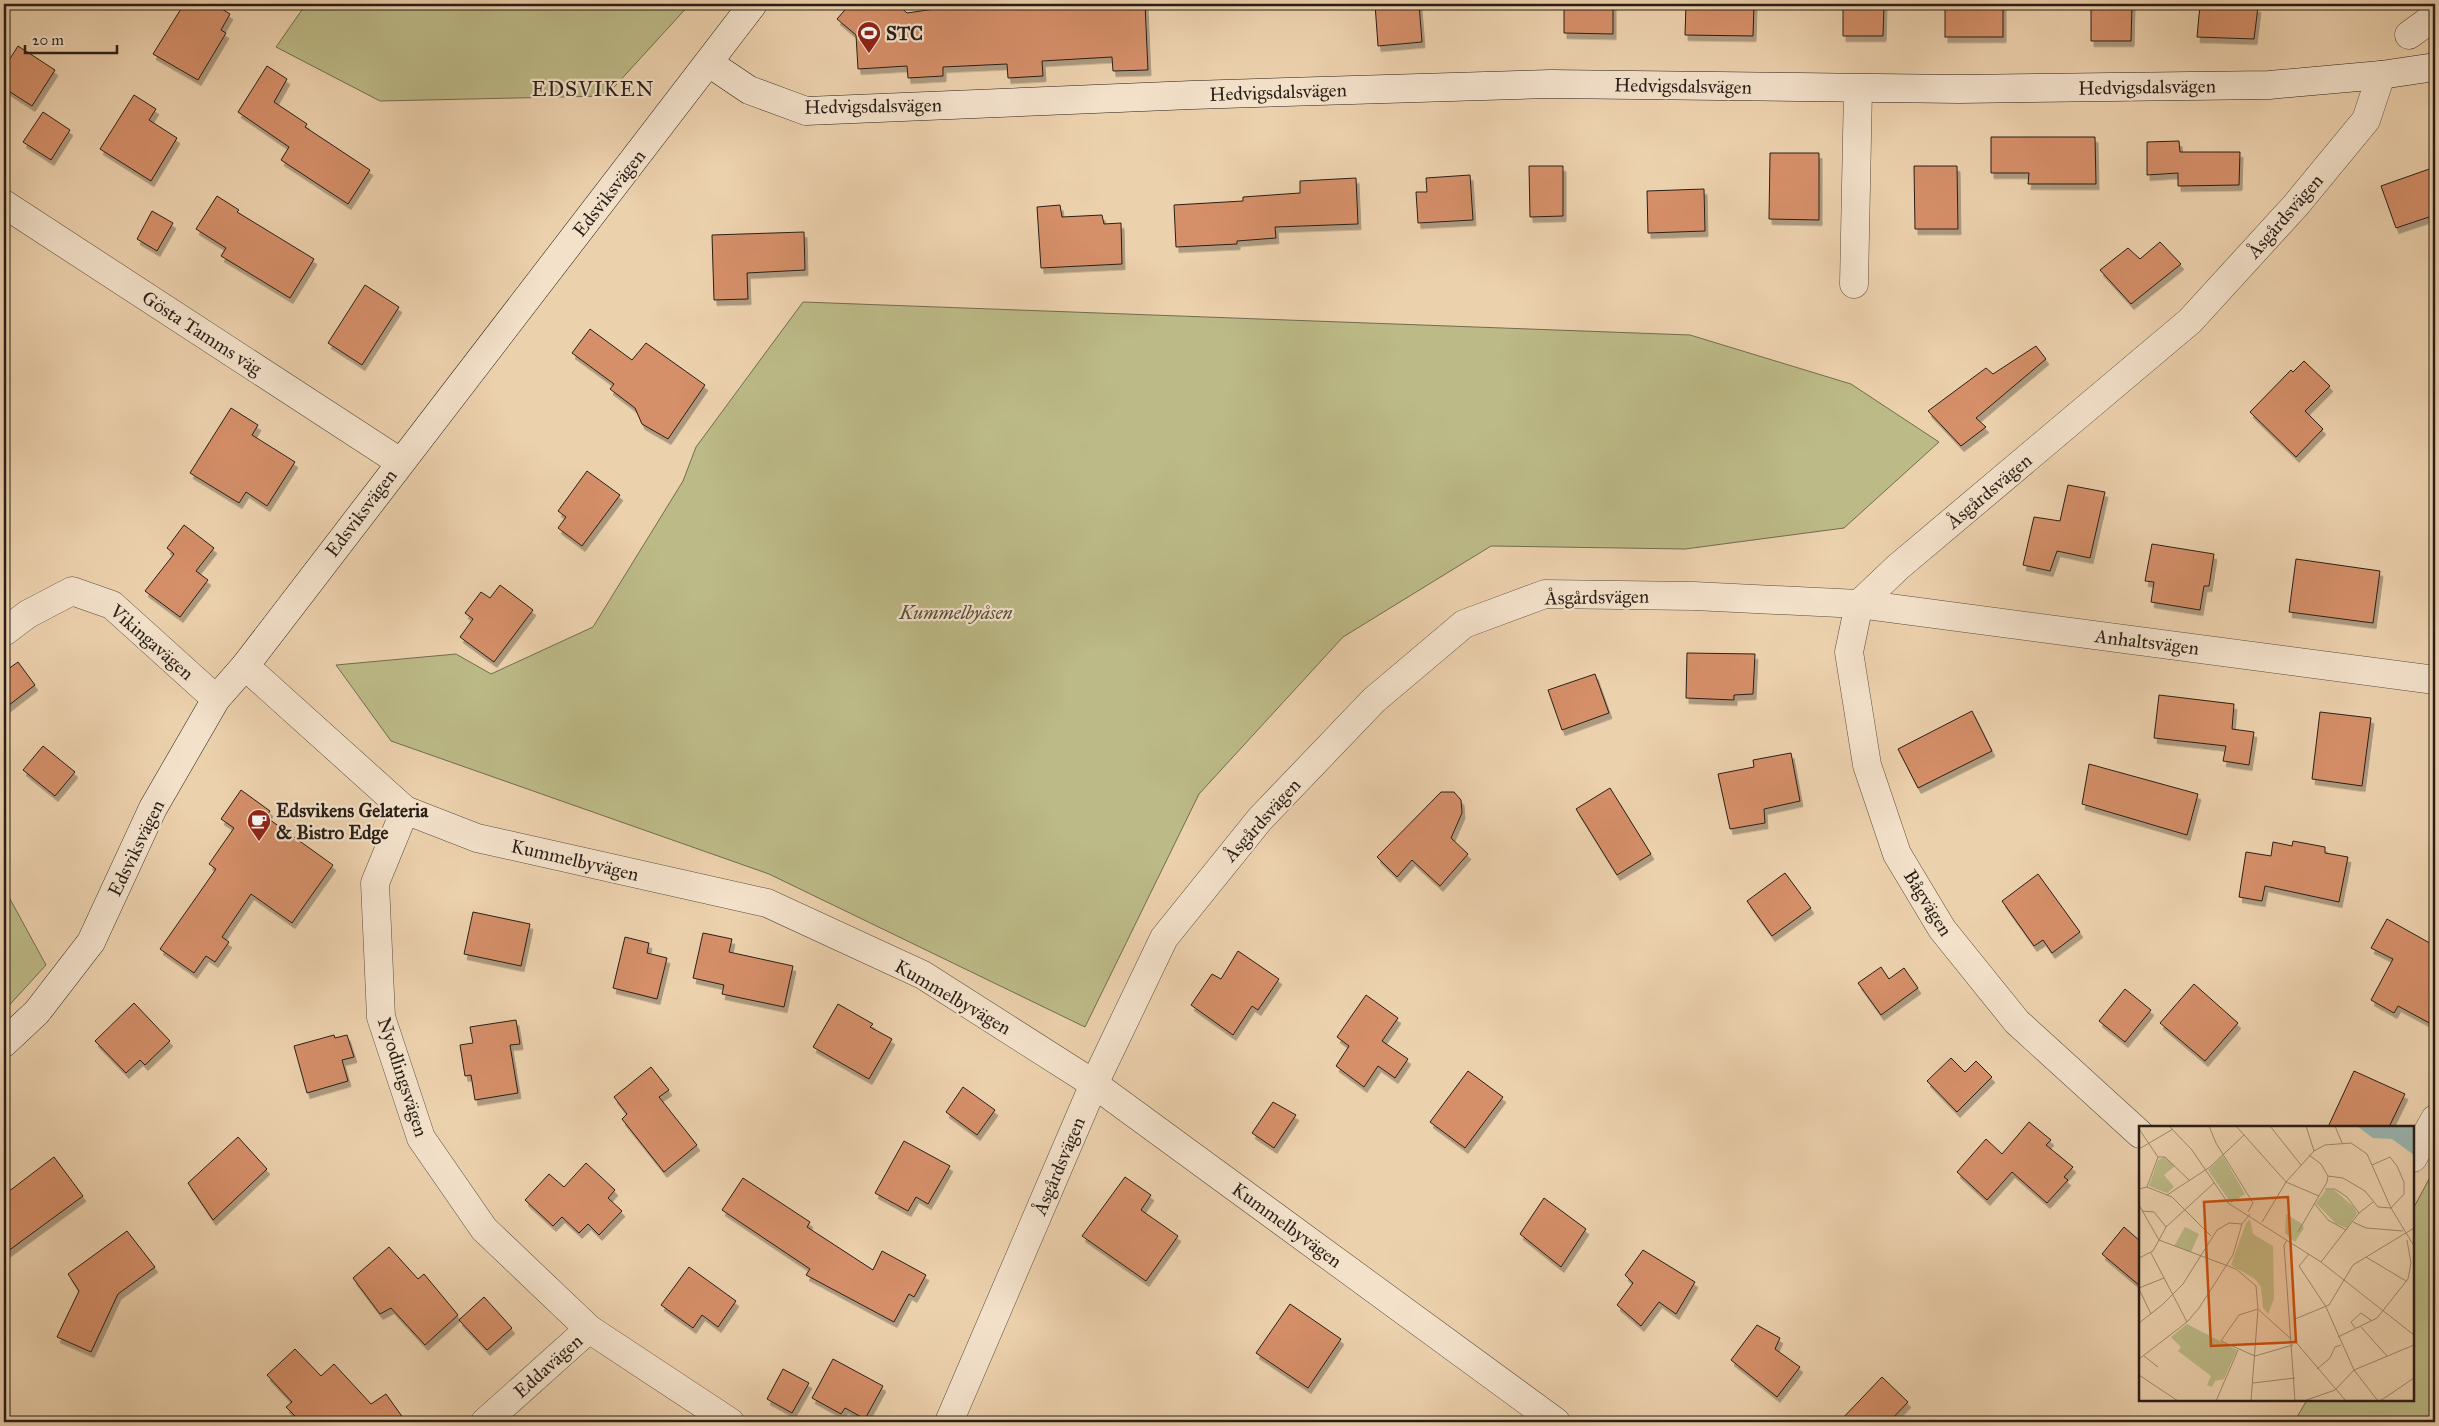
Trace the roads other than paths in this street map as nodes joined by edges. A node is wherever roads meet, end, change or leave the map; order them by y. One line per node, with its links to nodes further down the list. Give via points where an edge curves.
1 (753, 4): 4 (street, Edsviksvägen)
2 (2435, 16): 3 (street)
3 (2409, 35)
4 (709, 63): 7 (street, Hedvigsdalsvägen, via 749,90 806,111 1192,94 1551,84); 10 (street, Edsviksvägen)
5 (2435, 67): 6 (street, Hedvigsdalsvägen)
6 (2381, 75): 7 (street, Hedvigsdalsvägen, via 2269,85); 11 (street, Åsgårdsvägen, via 2366,120 2296,205 2190,321 1898,567)
7 (1858, 89): 9 (street)
8 (4, 204): 10 (street, Gösta Tamms väg)
9 (1854, 284)
10 (400, 462): 13 (street, Edsviksvägen)
11 (1859, 604): 14 (street, Anhaltsvägen); 18 (street, Åsgårdsvägen, via 1694,596 1544,594 1464,624 1374,700 1274,805 1164,938); 20 (street, Bågvägen, via 1848,652 1867,765 1897,854 1942,929 2016,1022)
12 (4, 632): 15 (street, Vikingavägen, via 28,614 72,591 112,604)
13 (245, 666): 15 (street, Edsviksvägen); 16 (street, Kummelbyvägen)
14 (2435, 680)
15 (216, 699): 17 (street, Edsviksvägen, via 153,808 91,942 37,1012)
16 (405, 810): 18 (street, Kummelbyvägen, via 477,838 766,903 923,975); 22 (street, Nyodlingsvägen, via 375,883 381,1017 421,1138 484,1229)
17 (4, 1043)
18 (1094, 1084): 25 (street, Åsgårdsvägen); 26 (street, Kummelbyvägen)
19 (2435, 1119): 21 (street)
20 (2139, 1133)
21 (2414, 1156)
22 (589, 1330): 23 (street, Eddavägen); 24 (street, Nyodlingsvägen)
23 (485, 1422)
24 (730, 1422)
25 (949, 1422)
26 (1556, 1422)

